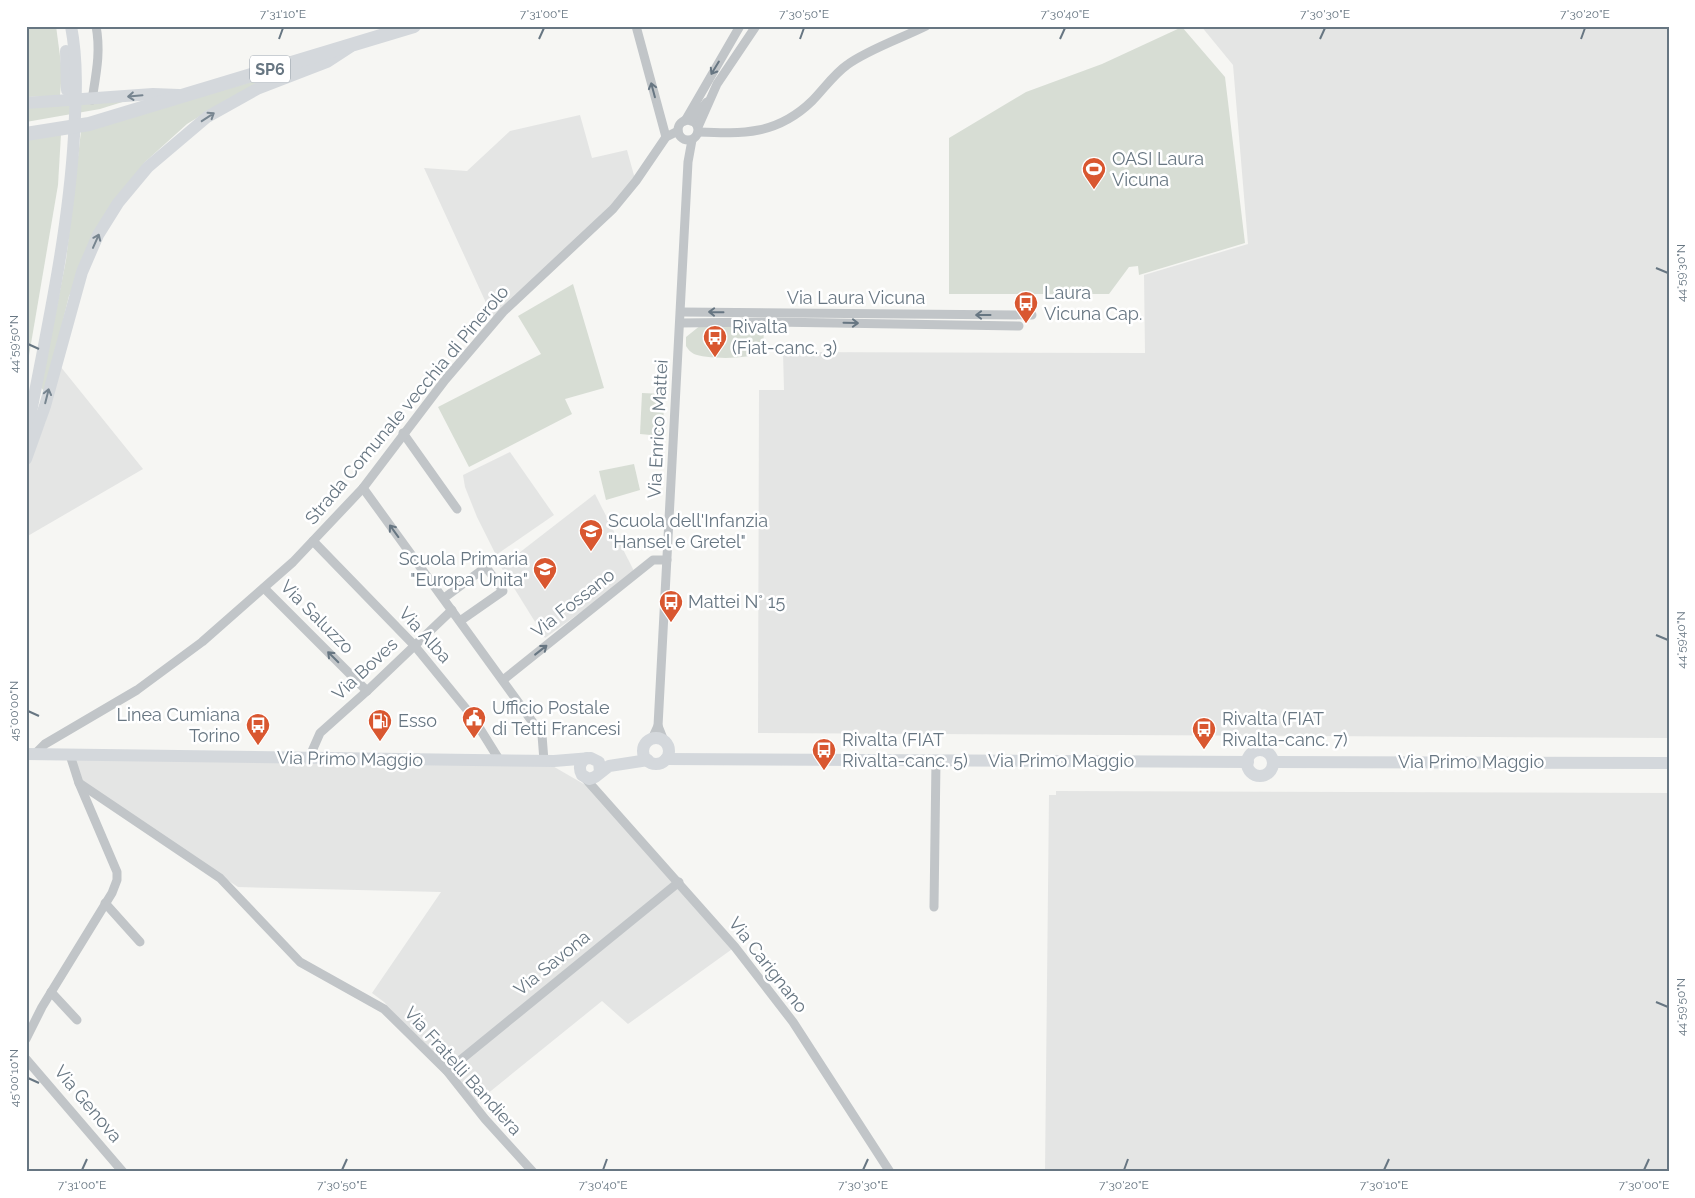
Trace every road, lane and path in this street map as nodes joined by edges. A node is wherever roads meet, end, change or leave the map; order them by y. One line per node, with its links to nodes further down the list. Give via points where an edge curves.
1 (63, 26): 10 (main road)
2 (71, 26): 10 (main road)
3 (96, 26): 12 (street, via 99,66)
4 (414, 26): 9 (main road, SP6)
5 (636, 26): 16 (street, one-way to 5)
6 (740, 26): 14 (street, one-way to 14)
7 (756, 26): 14 (street)
8 (926, 26): 14 (street, via 846,65 810,103 790,118 765,130 744,134)
9 (356, 43): 11 (main road, SP6); 25 (main road, one-way to 9, via 45,406 82,272 98,235 118,203 148,166 207,118 257,89 327,62)
10 (71, 70): 17 (main road)
11 (184, 95): 12 (main road, one-way to 12, via 153,94); 15 (main road, SP6, via 89,124)
12 (92, 100): 13 (main road)
13 (26, 103)
14 (688, 131): 16 (street); 18 (street, Via Enrico Mattei)
15 (26, 134)
16 (664, 140): 23 (street, Strada Comunale vecchia di Pinerolo, via 613,209 503,312)
17 (69, 158): 22 (main road); 24 (main road, via 60,260)
18 (681, 312): 19 (street, Via Laura Vicuna, one-way to 18); 20 (street, Via Enrico Mattei)
19 (1032, 315)
20 (680, 323): 21 (street, Via Laura Vicuna, one-way to 21); 29 (street, Via Enrico Mattei)
21 (1019, 326)
22 (26, 397)
23 (403, 434): 26 (street, Strada Comunale vecchia di Pinerolo); 27 (street)
24 (26, 438)
25 (26, 459)
26 (363, 488): 28 (street, Strada Comunale vecchia di Pinerolo); 31 (street, one-way to 26)
27 (457, 510)
28 (313, 541): 30 (street, Strada Comunale vecchia di Pinerolo); 34 (street, Via Alba)
29 (667, 560): 35 (street, Via Fossano, one-way to 29, via 653,560); 37 (street, Via Enrico Mattei)
30 (264, 588): 36 (street, Via Saluzzo, one-way to 30); 38 (street, Strada Comunale vecchia di Pinerolo, via 202,642 144,684)
31 (444, 598): 32 (street); 33 (street, via 486,566 503,591)
32 (452, 610): 33 (street); 34 (street, Via Boves)
33 (460, 621): 35 (street)
34 (414, 645): 36 (street, Via Boves); 42 (street, Via Alba, via 472,716)
35 (502, 680): 43 (street, via 542,735)
36 (367, 691): 40 (street, Via Boves, via 320,733)
37 (657, 749): 41 (main road, Via Primo Maggio, via 632,757); 44 (main road, Via Primo Maggio, via 693,760); 48 (main road, Via Primo Maggio)
38 (30, 754): 39 (main road, Via Primo Maggio)
39 (70, 755): 40 (main road, Via Primo Maggio); 50 (street)
40 (309, 758): 42 (main road, Via Primo Maggio)
41 (591, 759): 43 (main road, Via Primo Maggio); 48 (main road, via 600,765); 49 (main road, via 581,763)
42 (500, 761): 43 (main road, Via Primo Maggio)
43 (549, 761): 49 (main road, Via Primo Maggio)
44 (936, 761): 45 (main road, Via Primo Maggio); 54 (street)
45 (1248, 762): 46 (main road, via 1253,752 1262,750 1271,755); 46 (main road, via 1250,770 1260,775 1271,770)
46 (1273, 762): 47 (main road, Via Primo Maggio)
47 (1669, 763)
48 (600, 772): 49 (main road, via 592,778); 51 (street)
49 (582, 774): 51 (street, Via Carignano)
50 (78, 783): 53 (street, via 117,872); 60 (street, Via Fratelli Bandiera, via 220,878 300,962 384,1009)
51 (600, 794): 52 (street, Via Carignano)
52 (679, 882): 60 (street, Via Savona); 63 (street, Via Carignano, via 793,1022)
53 (105, 903): 55 (street); 56 (street)
54 (934, 907)
55 (140, 942)
56 (51, 992): 57 (street); 58 (street)
57 (77, 1020)
58 (26, 1039)
59 (26, 1058): 61 (street, Via Genova)
60 (446, 1071): 62 (street, Via Fratelli Bandiera)
61 (123, 1172)
62 (533, 1172)
63 (890, 1172)

